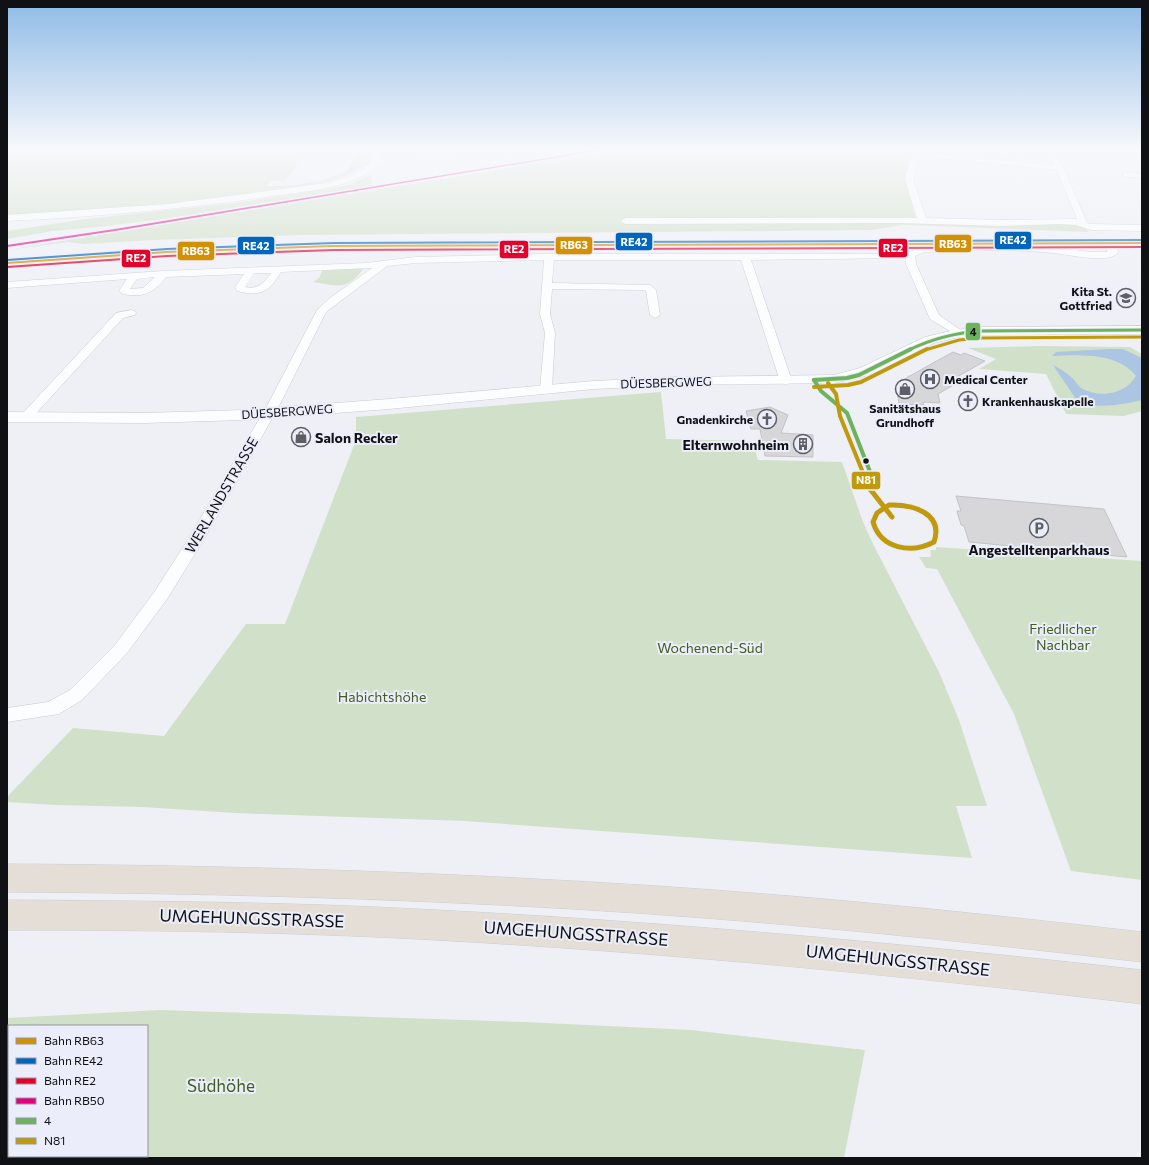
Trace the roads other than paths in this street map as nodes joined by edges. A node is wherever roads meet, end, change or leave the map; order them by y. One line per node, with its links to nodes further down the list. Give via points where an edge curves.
1 (211, 202): 4 (street, via 67,216)
2 (916, 202): 5 (street)
3 (1072, 202): 7 (street)
4 (7, 218)
5 (922, 220): 6 (street); 7 (street)
6 (625, 221)
7 (1083, 223): 8 (street, via 1091,227)
8 (1142, 228)
9 (1112, 245): 10 (street, via 1113,253 1102,255 1035,248 923,249)
10 (910, 255): 12 (street); 24 (street, via 911,264 934,316)
11 (549, 257): 12 (street); 13 (street, via 416,260); 19 (street)
12 (745, 257): 25 (street)
13 (384, 264): 14 (street); 27 (street, WERLANDSTRASSE, via 322,310)
14 (278, 269): 15 (street); 15 (street, via 264,289 241,289)
15 (251, 270): 16 (street)
16 (163, 274): 17 (street); 20 (street)
17 (134, 276): 18 (street, via 44,282 33,291 23,293 12,292); 20 (street, via 124,291)
18 (7, 286)
19 (547, 286): 21 (street, via 646,287 651,290); 26 (street, via 546,314 550,332)
20 (148, 291): 29 (street, via 134,309 120,315)
21 (655, 315)
22 (1142, 326): 24 (street, DÜESBERGWEG, via 1012,326)
23 (1142, 330): 24 (street, DÜESBERGWEG)
24 (954, 331): 25 (street, DÜESBERGWEG, via 929,340 859,375)
25 (786, 381): 26 (street, DÜESBERGWEG, via 674,381)
26 (546, 389): 27 (street, DÜESBERGWEG)
27 (269, 413): 29 (street, DÜESBERGWEG, via 144,418); 30 (street, WERLANDSTRASSE, via 162,595 121,649 76,695 52,709)
28 (7, 417): 29 (street, DÜESBERGWEG)
29 (26, 417)
30 (7, 715)
31 (7, 878): 33 (highway, via 252,880 644,899 892,920)
32 (7, 915): 34 (highway, UMGEHUNGSSTRASSE, via 262,918 544,930 926,962)
33 (1142, 947)
34 (1142, 987)

